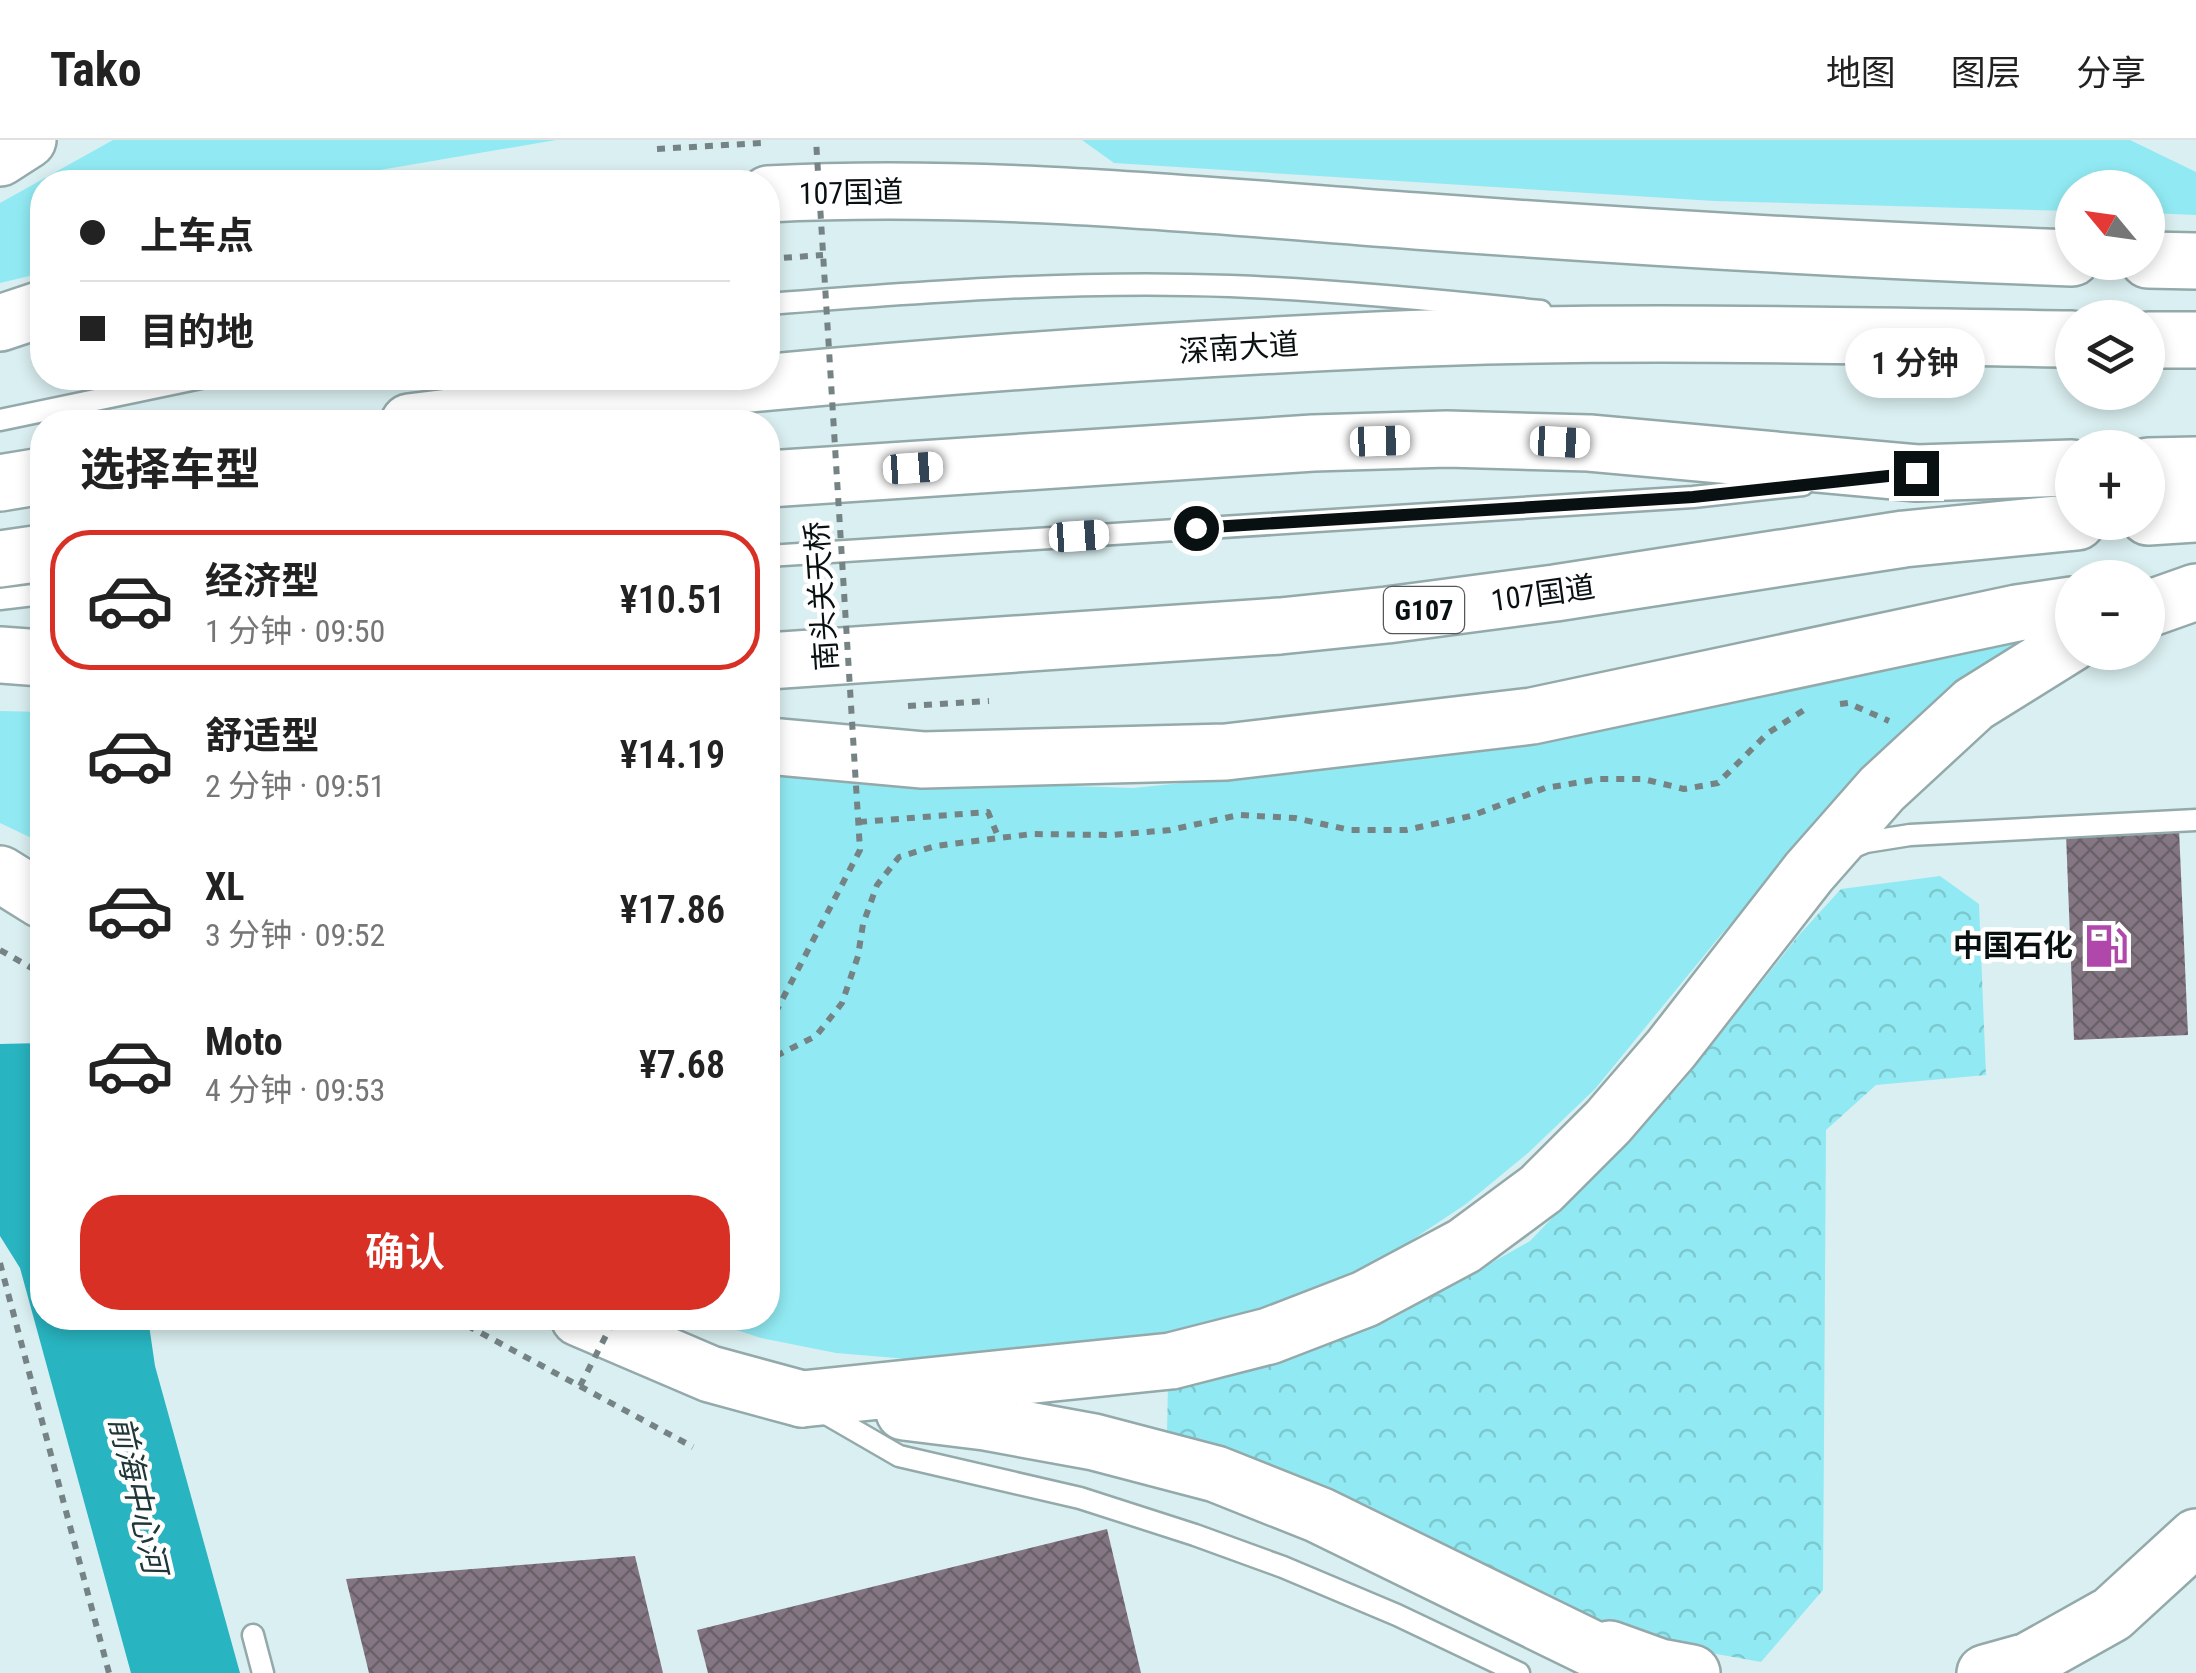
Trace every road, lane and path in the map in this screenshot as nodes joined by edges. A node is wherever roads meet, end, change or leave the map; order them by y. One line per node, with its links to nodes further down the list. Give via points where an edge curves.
1 (28, 140): 4 (main road)
2 (816, 140): 7 (path, 南头关天桥, bridge)
3 (657, 148): 5 (path)
4 (0, 158)
5 (772, 168)
6 (780, 170): 8 (main road, 107国道, via 846,190)
7 (823, 255): 9 (path); 56 (path, 南头关天桥, bridge)
8 (2055, 257)
9 (780, 258)
10 (2165, 260): 11 (main road)
11 (2196, 260)
12 (780, 303): 15 (lane, via 1080,286 1228,286 1386,294)
13 (30, 314): 14 (main road)
14 (0, 323)
15 (1802, 334): 16 (main road, 深南大道); 19 (main road, 深南大道, via 1380,340)
16 (2055, 339)
17 (2165, 340): 18 (main road)
18 (2196, 340)
19 (780, 379)
20 (144, 390): 22 (lane)
21 (675, 390): 23 (main road, 深南大道)
22 (48, 410)
23 (509, 410)
24 (30, 414): 25 (lane)
25 (0, 420)
26 (2196, 465): 27 (main road)
27 (2165, 466)
28 (2055, 469): 29 (main road)
29 (1916, 473): 31 (main road, via 1588,443 1447,439); 37 (lane, via 1693,497)
30 (30, 478): 32 (main road)
31 (780, 478)
32 (0, 482)
33 (2196, 514): 34 (main road)
34 (2165, 515)
35 (2055, 524): 48 (main road, 107国道 / G107, via 1904,539 1387,615)
36 (30, 555): 38 (main road)
37 (780, 555)
38 (0, 560)
39 (2196, 591): 40 (main road); 43 (main road)
40 (2165, 594)
41 (30, 595): 42 (lane)
42 (0, 599)
43 (2165, 603)
44 (2055, 607): 54 (main road, via 1532,716 1226,752 923,760)
45 (2055, 654): 53 (main road, via 1974,704)
46 (0, 655): 47 (main road)
47 (30, 657)
48 (780, 660)
49 (989, 702): 51 (path)
50 (1834, 705): 53 (path, via 1848,703 1882,716)
51 (891, 707)
52 (1808, 707): 57 (path, via 1768,732 1718,783 1684,788 1600,779 1545,788 1471,816 1406,830 1240,816 1170,830)
53 (1928, 744): 58 (main road)
54 (780, 747)
55 (2196, 820): 58 (lane, via 1887,837)
56 (859, 822): 57 (path, via 988,812); 63 (path, 南头关天桥, bridge, via 860,850)
57 (999, 839): 64 (path, via 900,857 877,885 842,1003 816,1036)
58 (1808, 872): 70 (main road, via 1671,1049 1541,1189 1464,1246 1381,1290 1268,1336 1171,1361)
59 (0, 874): 60 (main road)
60 (30, 893)
61 (0, 950): 62 (path)
62 (30, 967)
63 (780, 1005)
64 (780, 1054)
65 (0, 1263): 75 (path)
66 (475, 1330): 69 (path)
67 (607, 1330): 70 (main road, via 710,1374)
68 (610, 1330): 69 (path, bridge)
69 (580, 1386): 71 (path)
70 (802, 1399): 73 (main road, via 985,1422 1216,1474 1319,1515); 77 (lane, via 899,1456 1080,1498 1195,1534 1397,1615)
71 (693, 1448)
72 (2196, 1537): 80 (main road, via 2112,1614 2028,1661)
73 (1551, 1627): 78 (main road); 79 (main road)
74 (253, 1635): 76 (lane)
75 (109, 1673)
76 (264, 1673)
77 (1519, 1673)
78 (1642, 1673)
79 (1692, 1673)
80 (1984, 1673)

